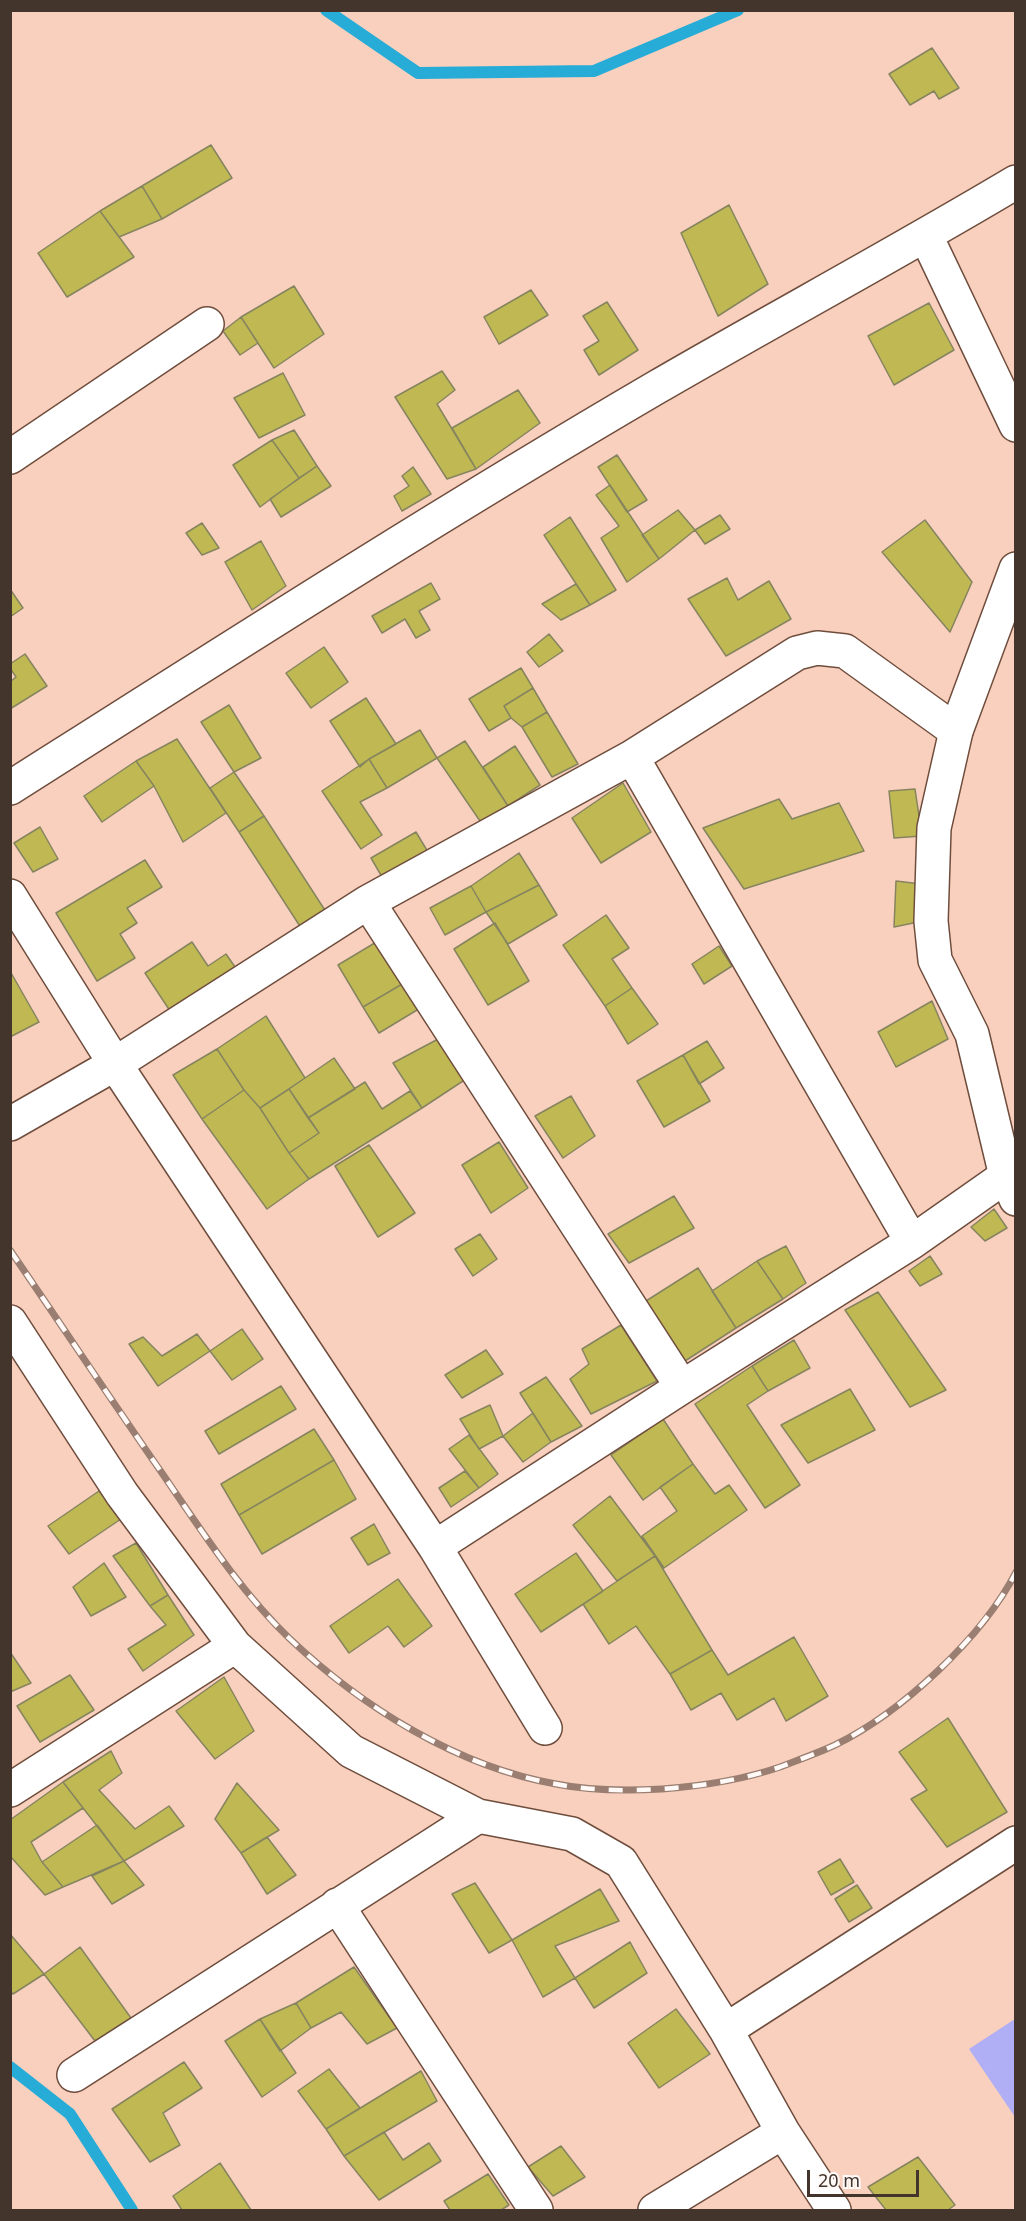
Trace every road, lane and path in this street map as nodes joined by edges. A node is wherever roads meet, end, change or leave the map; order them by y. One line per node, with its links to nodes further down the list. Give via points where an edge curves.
1 (1016, 182): 2 (street)
2 (926, 236): 4 (street); 9 (street, via 657,387 332,584)
3 (207, 324): 5 (street)
4 (1016, 425)
5 (10, 457)
6 (1016, 569): 7 (street)
7 (956, 731): 8 (street, via 845,651 817,648 797,653); 14 (street, via 934,828 931,921 935,960 972,1034)
8 (632, 757): 11 (street); 15 (street)
9 (10, 788)
10 (10, 896): 12 (street)
11 (368, 902): 12 (street); 17 (street)
12 (115, 1064): 13 (street); 18 (street)
13 (10, 1124)
14 (1011, 1187): 15 (street)
15 (912, 1242): 17 (street)
16 (10, 1322): 19 (street, via 122,1494)
17 (682, 1387): 18 (street)
18 (435, 1546): 20 (street)
19 (235, 1646): 21 (street); 22 (street, via 351,1752)
20 (545, 1728)
21 (10, 1790)
22 (478, 1816): 24 (street); 25 (street, via 572,1834 621,1862)
23 (1016, 1843): 25 (street)
24 (338, 1905): 26 (street); 28 (street)
25 (726, 2030): 27 (street)
26 (74, 2075)
27 (783, 2132): 29 (street); 30 (street)
28 (536, 2211)
29 (655, 2211)
30 (834, 2211)

